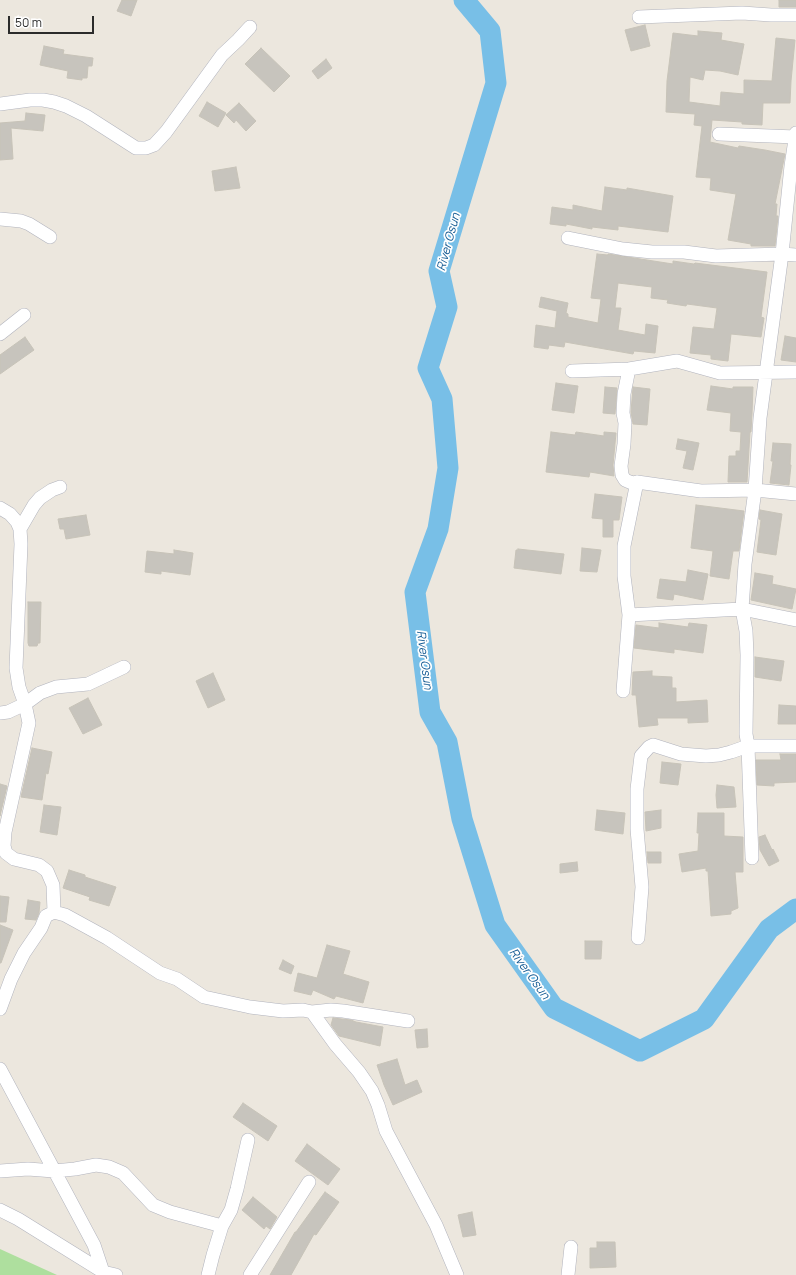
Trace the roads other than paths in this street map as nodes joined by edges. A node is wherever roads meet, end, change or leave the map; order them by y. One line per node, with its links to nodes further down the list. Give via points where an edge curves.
1 (796, 15): 2 (street, via 742,13)
2 (639, 16)
3 (250, 27): 4 (street, via 222,55 166,132 154,145 146,148 136,148 86,116 54,102 30,100)
4 (0, 104)
5 (796, 133): 7 (street)
6 (719, 134): 7 (street)
7 (796, 137): 11 (street)
8 (0, 219): 9 (street, via 21,221)
9 (50, 237)
10 (568, 238): 11 (street, via 652,252 716,256)
11 (782, 254): 12 (street); 17 (street)
12 (796, 255)
13 (24, 315): 14 (street)
14 (0, 334)
15 (629, 369): 16 (street); 17 (street, via 677,361 720,373); 19 (street, via 624,394 624,444 621,466 625,480 632,484)
16 (572, 371)
17 (767, 371): 18 (street); 21 (street, via 760,418)
18 (796, 372)
19 (637, 482): 21 (street, via 701,491); 26 (street, via 624,546 624,576)
20 (60, 487): 24 (street, via 40,498)
21 (755, 490): 22 (street); 25 (street)
22 (796, 494)
23 (0, 508): 24 (street, via 10,514)
24 (20, 530): 30 (street, via 16,668)
25 (742, 609): 26 (street); 27 (street); 32 (street, via 746,631)
26 (629, 615): 29 (street)
27 (796, 620)
28 (124, 667): 30 (street, via 88,684 56,687 40,693)
29 (624, 691)
30 (25, 704): 31 (street); 35 (street, via 29,722 4,846 6,853 14,858 39,865 47,871 53,885)
31 (0, 713)
32 (748, 746): 33 (street); 34 (street); 36 (street, via 719,755 706,756 681,754 653,745 640,756 637,830 642,887)
33 (796, 746)
34 (752, 858)
35 (54, 912): 37 (street, via 46,916 24,953); 38 (street, via 65,915 107,938 160,973 177,979 204,997 250,1007)
36 (638, 938)
37 (0, 1009)
38 (312, 1012): 39 (street, via 343,1011); 52 (street, via 372,1091 386,1130 436,1225)
39 (408, 1021)
40 (0, 1069): 43 (street)
41 (248, 1140): 46 (street, via 231,1210)
42 (0, 1170): 43 (street)
43 (54, 1171): 46 (street, via 96,1165 109,1167 123,1173 153,1205); 48 (street, via 94,1245)
44 (309, 1182): 51 (street)
45 (0, 1210): 48 (street)
46 (222, 1226): 50 (street)
47 (571, 1247): 53 (street)
48 (105, 1273): 49 (street)
49 (116, 1275)
50 (208, 1275)
51 (250, 1275)
52 (458, 1275)
53 (568, 1275)

